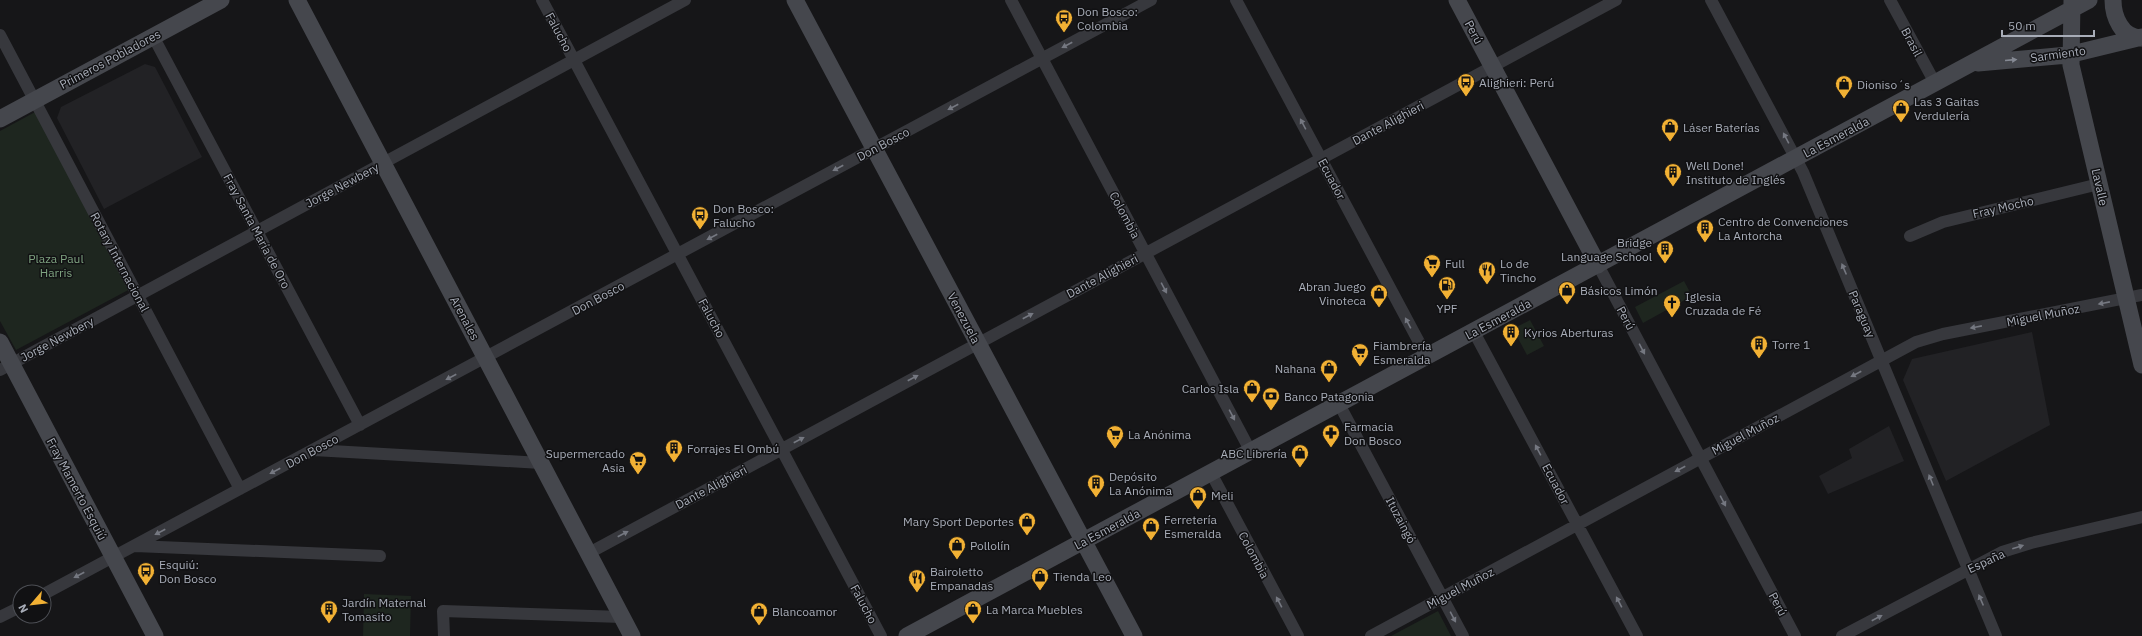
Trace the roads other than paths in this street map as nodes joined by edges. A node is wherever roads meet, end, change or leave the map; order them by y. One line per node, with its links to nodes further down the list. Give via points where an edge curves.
1 (221, 0): 17 (street, Primeros Pobladores)
2 (297, 0): 30 (street, Arenales)
3 (542, 0): 21 (street, Falucho)
4 (685, 0): 21 (street, Jorge Newbery)
5 (795, 0): 27 (street, Venezuela)
6 (1011, 0): 20 (street, Colombia)
7 (1151, 0): 20 (street, Don Bosco, one-way to 20)
8 (1236, 0): 29 (street, Ecuador, one-way to 8)
9 (1457, 0): 23 (street, Perú)
10 (1616, 0): 23 (street, Dante Alighieri)
11 (1711, 0): 28 (street, Paraguay, one-way to 11)
12 (1890, 0): 24 (street, Brasil)
13 (2089, 0): 15 (street, La Esmeralda)
14 (2113, 0): 18 (street, via 2122,30 2130,37)
15 (2073, 4): 19 (street, Lavalle); 22 (street, La Esmeralda)
16 (0, 35): 25 (street, Rotary Internacional)
17 (153, 36): 25 (street, Primeros Pobladores); 32 (street, Fray Santa María de Oro)
18 (2141, 38): 19 (street, Sarmiento)
19 (2071, 54): 22 (street, Sarmiento, one-way to 19); 31 (street, Lavalle, via 2073,76)
20 (1042, 59): 27 (street, Don Bosco, one-way to 27); 34 (street, Colombia)
21 (574, 60): 30 (street, Jorge Newbery); 35 (street, Falucho)
22 (1972, 63): 24 (street, La Esmeralda)
23 (1492, 67): 29 (street, Dante Alighieri); 36 (street, Perú)
24 (1935, 83): 28 (street, La Esmeralda)
25 (34, 100): 26 (street, Primeros Pobladores); 37 (street, Rotary Internacional)
26 (0, 119)
27 (874, 149): 35 (street, Don Bosco, one-way to 35); 41 (street, Venezuela)
28 (1797, 158): 36 (street, La Esmeralda); 44 (street, Paraguay, one-way to 28)
29 (1321, 159): 34 (street, Dante Alighieri); 42 (street, Ecuador, one-way to 29)
30 (383, 163): 32 (street, Jorge Newbery); 43 (street, Arenales)
31 (2099, 184): 33 (street, Fray Mocho, via 1943,222); 38 (street, Lavalle)
32 (257, 231): 37 (street, Jorge Newbery); 48 (street, Fray Santa María de Oro)
33 (1910, 236)
34 (1146, 253): 41 (street, Dante Alighieri, one-way to 34); 51 (street, Colombia, one-way to 51)
35 (678, 255): 43 (street, Don Bosco); 49 (street, Falucho)
36 (1598, 265): 39 (street, La Esmeralda); 52 (street, Perú, one-way to 52)
37 (138, 296): 46 (street, Jorge Newbery); 55 (street, Rotary Internacional)
38 (2134, 297): 44 (street, Miguel Muñoz, one-way to 44, via 1934,336 1916,342); 45 (street, Lavalle)
39 (1474, 332): 42 (street, La Esmeralda); 57 (street, Ecuador, one-way to 39)
40 (0, 342): 46 (street, Fray Mamerto Esquiú)
41 (978, 344): 49 (street, Dante Alighieri, one-way to 41); 58 (street, Venezuela)
42 (1427, 357): 47 (street, La Esmeralda)
43 (486, 358): 48 (street, Don Bosco, one-way to 48); 53 (street, Arenales)
44 (1882, 360): 52 (street, Miguel Muñoz, one-way to 52); 63 (street, Paraguay, one-way to 44)
45 (2142, 365)
46 (6, 367): 62 (street, Fray Mamerto Esquiú)
47 (1339, 404): 51 (street, La Esmeralda); 65 (street, Ituzaingó)
48 (360, 425): 50 (street, Don Bosco)
49 (782, 449): 60 (street, Dante Alighieri, one-way to 49); 72 (street, Falucho)
50 (314, 450): 53 (street); 55 (street, Don Bosco, one-way to 55)
51 (1251, 452): 54 (street, La Esmeralda)
52 (1700, 458): 57 (street, Miguel Muñoz, one-way to 57); 79 (street, Perú, one-way to 79)
53 (541, 463): 60 (street, Arenales)
54 (1211, 473): 58 (street, La Esmeralda); 75 (street, Colombia, one-way to 54)
55 (240, 489): 59 (street, Don Bosco, one-way to 59)
56 (2142, 517): 63 (street, España, one-way to 56, via 2021,546)
57 (1577, 524): 65 (street, Miguel Muñoz); 78 (street, Ecuador, one-way to 57)
58 (1083, 542): 73 (street, La Esmeralda); 74 (street, Venezuela)
59 (134, 546): 61 (street); 62 (street, Don Bosco)
60 (588, 553): 68 (street, Arenales)
61 (380, 556)
62 (113, 557): 64 (street, Don Bosco, one-way to 64); 69 (street, Fray Mamerto Esquiú)
63 (1968, 569): 80 (street, España, one-way to 63); 81 (street, Paraguay, one-way to 63)
64 (52, 590)
65 (1442, 597): 76 (street, Miguel Muñoz); 77 (street, Ituzaingó, one-way to 77)
66 (12, 610): 67 (street)
67 (1, 614)
68 (622, 617): 70 (street, via 443,611); 71 (street, Arenales)
69 (155, 636)
70 (444, 636)
71 (632, 636)
72 (881, 636)
73 (907, 636)
74 (1134, 636)
75 (1298, 636)
76 (1371, 636)
77 (1463, 636)
78 (1637, 636)
79 (1795, 636)
80 (1842, 636)
81 (1996, 636)

